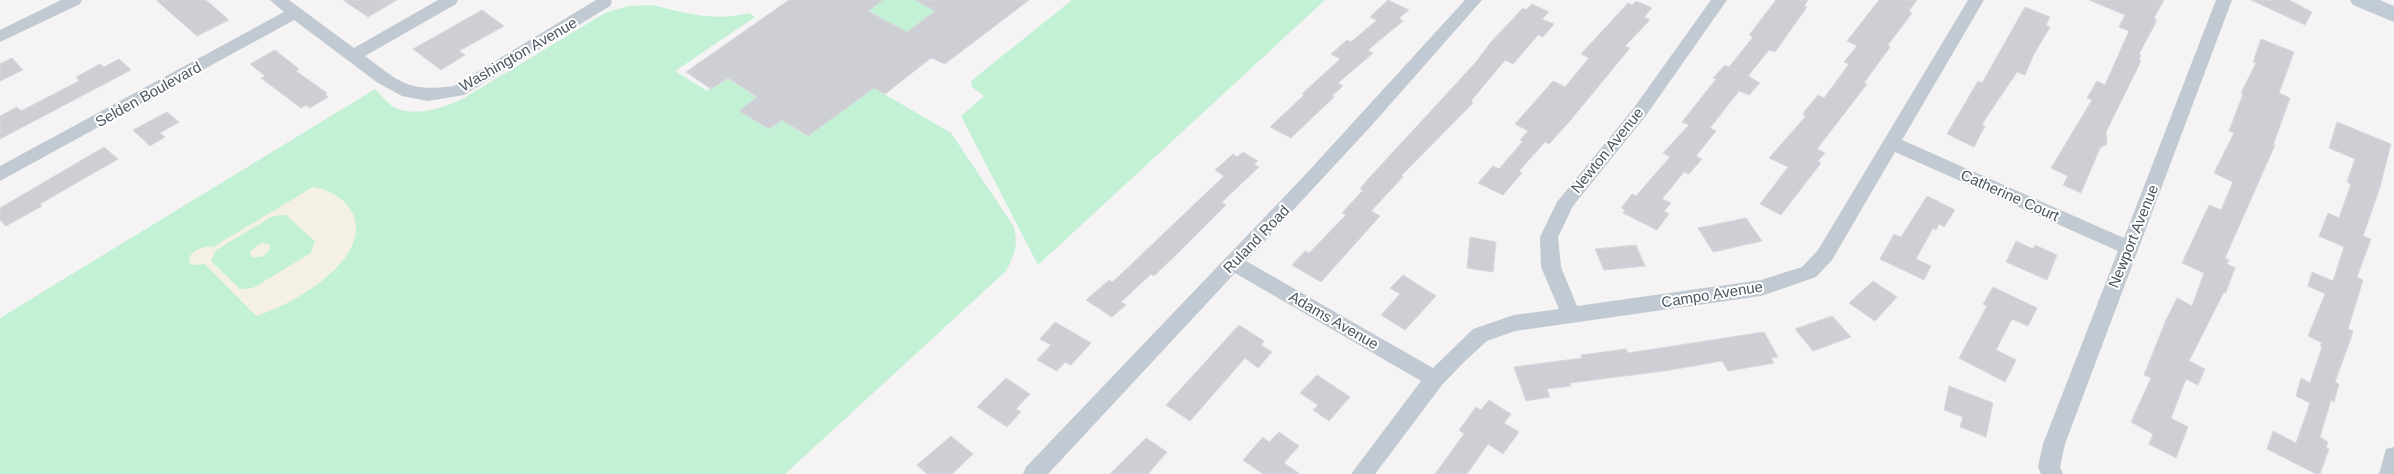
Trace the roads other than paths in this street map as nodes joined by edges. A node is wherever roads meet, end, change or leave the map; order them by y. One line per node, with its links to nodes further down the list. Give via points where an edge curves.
1 (74, 0): 12 (street)
2 (278, 0): 10 (street, Washington Avenue)
3 (450, 0): 13 (street)
4 (1474, 0): 17 (street, Ruland Road, via 1322,171)
5 (1719, 0): 18 (street, Newton Avenue, via 1638,113 1566,202 1549,237 1552,267)
6 (1976, 0): 14 (street, Campo Avenue)
7 (2224, 0): 16 (street, Newport Avenue)
8 (2361, 0): 11 (street)
9 (604, 2): 13 (street, Washington Avenue, via 458,91 428,95 402,91)
10 (295, 14): 13 (street, Washington Avenue); 15 (street, Selden Boulevard)
11 (2394, 15)
12 (0, 37)
13 (353, 56)
14 (1891, 143): 16 (street, Catherine Court); 18 (street, Campo Avenue, via 1825,255 1809,272 1761,288)
15 (0, 174)
16 (2129, 248): 23 (street, Newport Avenue, via 2054,444 2049,467)
17 (1232, 262): 19 (street, Adams Avenue); 21 (street, Ruland Road)
18 (1571, 315): 19 (street, Campo Avenue, via 1514,323 1480,335)
19 (1435, 379): 22 (street, Campo Avenue)
20 (2394, 456): 24 (street)
21 (1034, 474)
22 (1362, 474)
23 (2052, 474)
24 (2390, 474)

